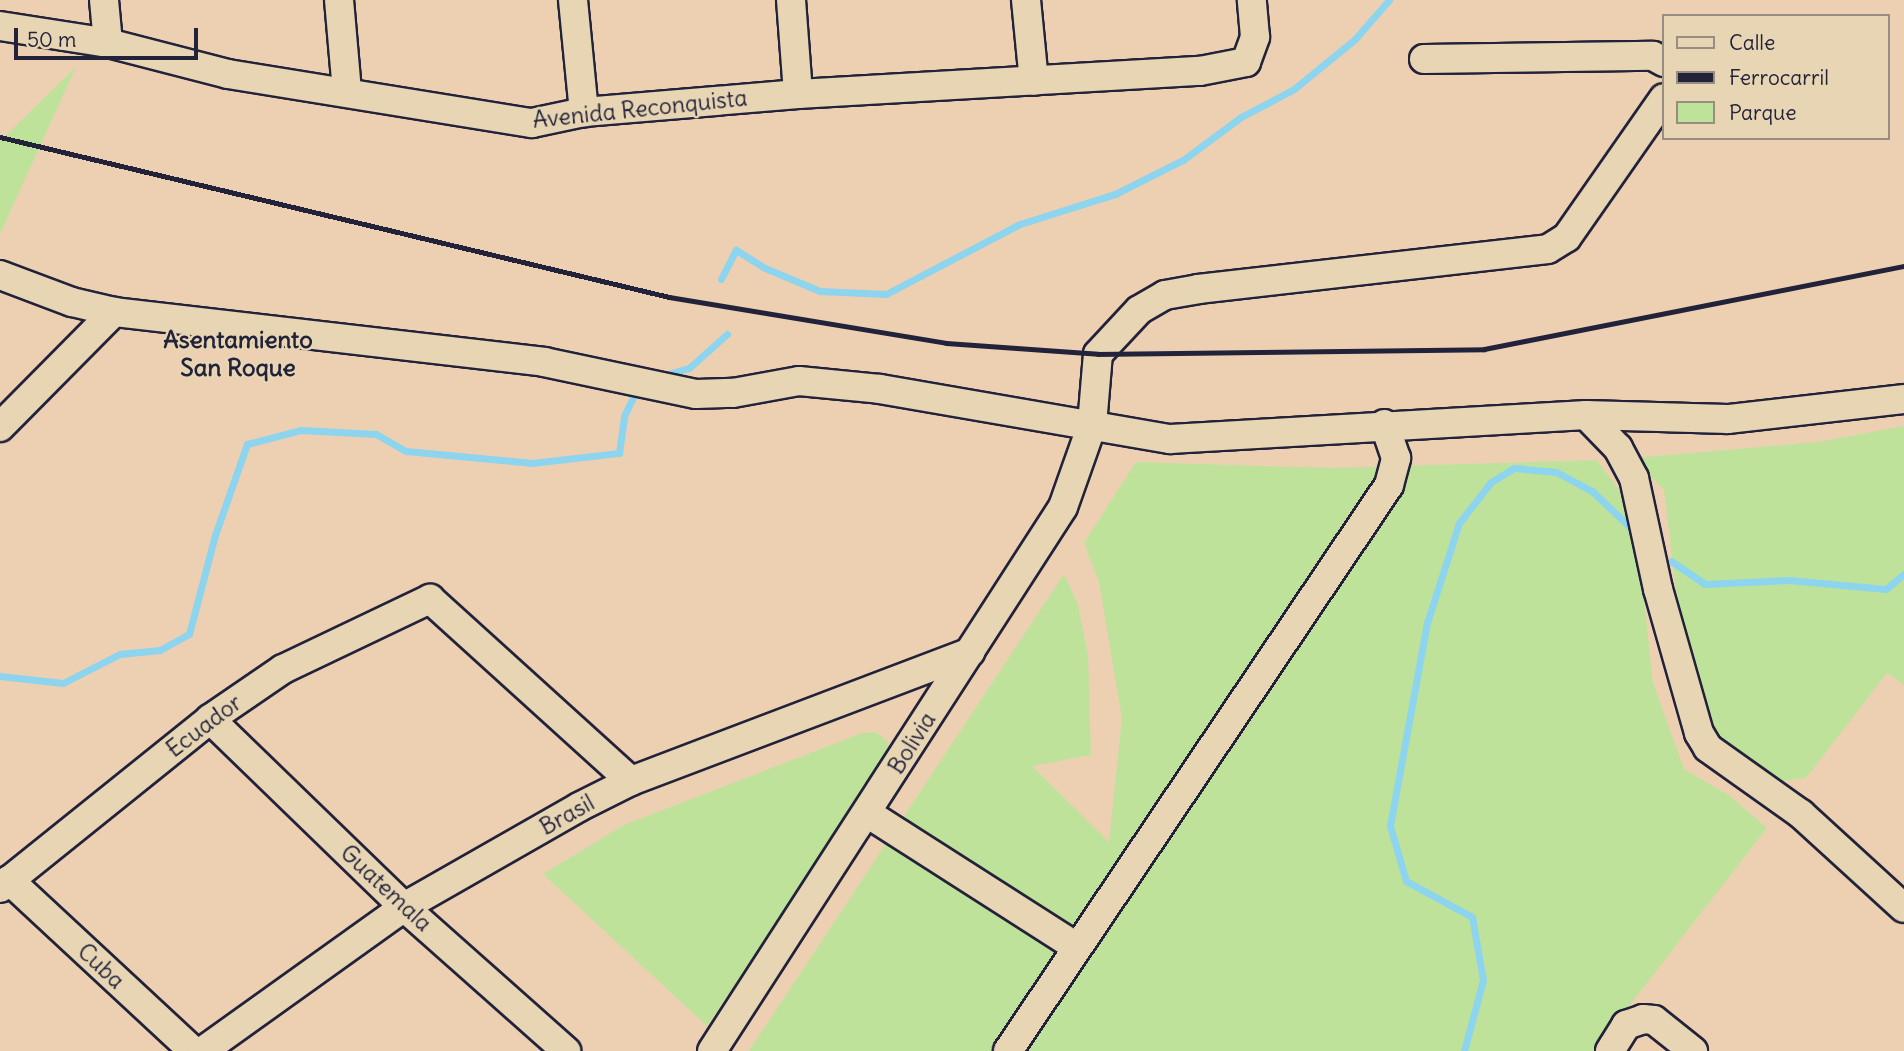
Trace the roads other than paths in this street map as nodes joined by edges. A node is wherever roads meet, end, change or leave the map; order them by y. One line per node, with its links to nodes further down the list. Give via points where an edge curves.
1 (104, 0): 8 (street)
2 (339, 0): 12 (street)
3 (573, 0): 15 (street)
4 (791, 0): 13 (street)
5 (1026, 0): 11 (street)
6 (1252, 0): 11 (street, Avenida Reconquista, via 1255,37 1246,62 1200,71)
7 (0, 26): 8 (street, Avenida Reconquista)
8 (108, 43): 12 (street, Avenida Reconquista, via 228,74)
9 (1424, 59): 10 (street, via 1653,56)
10 (1662, 61)
11 (1034, 81): 13 (street, Avenida Reconquista)
12 (347, 92): 15 (street, Avenida Reconquista, via 532,123)
13 (798, 94): 15 (street, Avenida Reconquista)
14 (1662, 101): 21 (street, Bolivia, via 1567,237 1548,248 1165,295 1139,310 1098,354)
15 (584, 112)
16 (0, 275): 17 (street)
17 (114, 312): 21 (street, via 544,362 696,394 733,393 799,381 880,389); 22 (street)
18 (1904, 399): 19 (street, via 1728,419)
19 (1586, 415): 20 (street); 29 (street, via 1618,448 1634,478 1658,589 1699,733 1708,748 1801,814)
20 (1384, 424): 21 (street, via 1170,439); 35 (street, via 1396,458 1389,485)
21 (1092, 425): 23 (street, Bolivia, via 1063,507)
22 (0, 427)
23 (970, 652): 25 (street, Brasil); 26 (street, Bolivia)
24 (210, 719): 25 (street, Ecuador, via 283,669 430,599); 27 (street, Ecuador); 28 (street, Guatemala)
25 (631, 781): 28 (street, Brasil)
26 (867, 813): 30 (street); 34 (street, Bolivia)
27 (4, 884): 31 (street, Cuba)
28 (404, 907): 32 (street, Brasil); 33 (street, Guatemala)
29 (1904, 908)
30 (1070, 943)
31 (193, 1051)
32 (203, 1051)
33 (566, 1051)
34 (712, 1051)
35 (1008, 1051)
36 (1610, 1051): 37 (street, via 1626,1025 1654,1020)
37 (1693, 1051)

